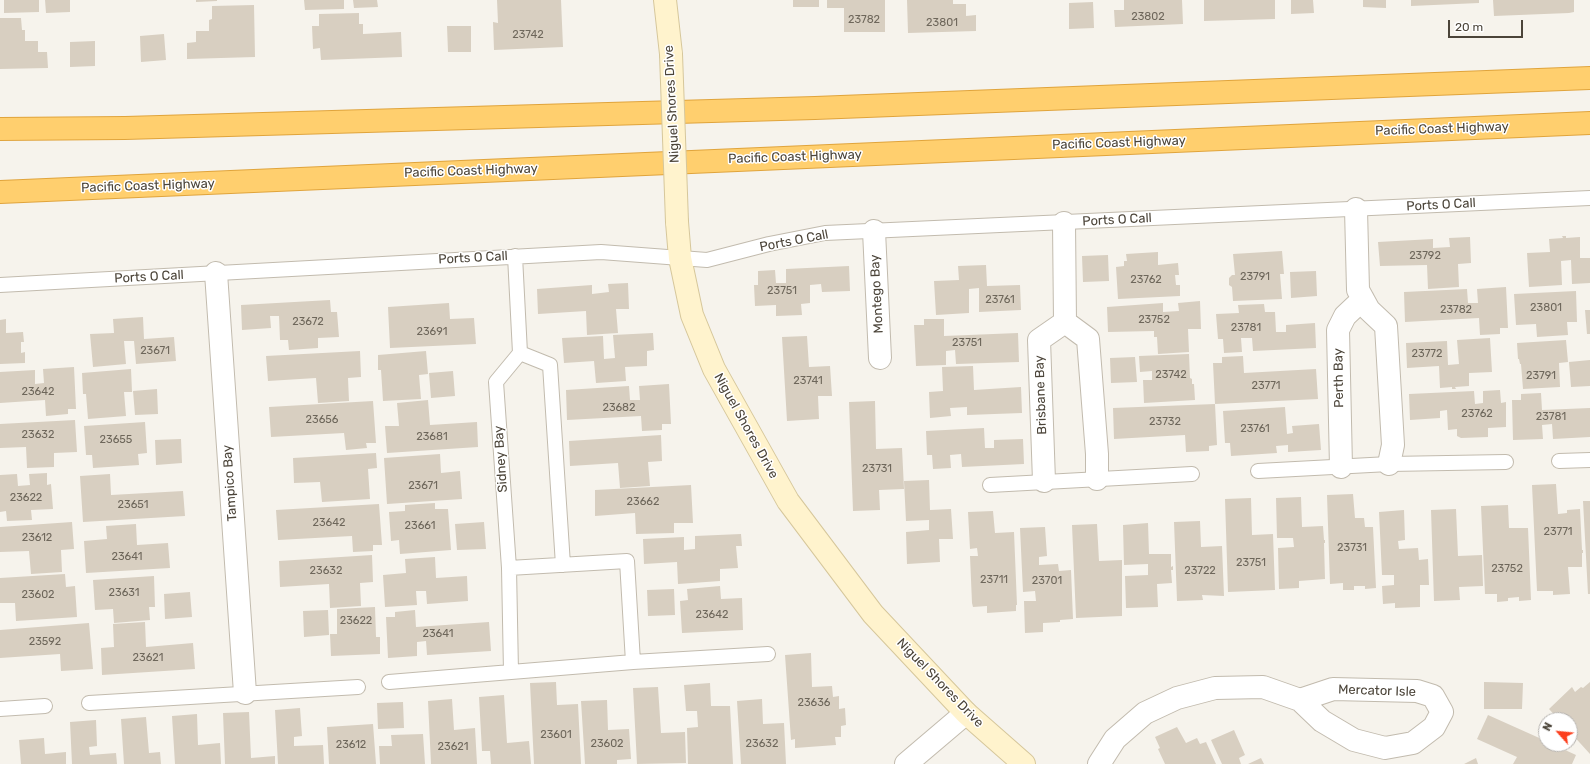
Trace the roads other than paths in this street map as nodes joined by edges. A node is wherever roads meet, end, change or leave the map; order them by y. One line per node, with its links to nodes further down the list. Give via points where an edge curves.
1 (665, 0): 11 (street, Niguel Shores Drive, bridge, via 671,54)
2 (1590, 78): 4 (highway, via 815,108 148,128)
3 (1590, 123): 5 (highway, Pacific Coast Highway)
4 (0, 129)
5 (0, 192)
6 (1590, 198): 7 (lane, Ports O Call)
7 (1356, 209): 8 (lane, Ports O Call); 14 (street, via 1358,290)
8 (1064, 223): 9 (lane, Ports O Call); 15 (street)
9 (874, 231): 11 (lane, Ports O Call, via 825,233 707,260); 17 (street, Montego Bay)
10 (515, 256): 11 (lane, Ports O Call, via 601,252); 12 (lane, Ports O Call); 16 (lane)
11 (680, 258): 40 (street, Niguel Shores Drive, via 692,315 714,369 788,501 873,614)
12 (216, 273): 13 (lane, Ports O Call); 35 (street, Tampico Bay)
13 (0, 285)
14 (1363, 299): 21 (street, via 1369,310 1386,326 1393,445); 22 (street, Perth Bay, via 1345,316 1338,330)
15 (1065, 322): 25 (street, via 1088,339); 26 (street, Brisbane Bay, via 1039,340)
16 (520, 353): 28 (lane, via 550,365); 29 (lane, Sidney Bay, via 496,382)
17 (880, 358)
18 (1590, 460): 19 (lane)
19 (1560, 461)
20 (1506, 462): 21 (lane)
21 (1389, 464): 22 (lane)
22 (1341, 467): 23 (lane)
23 (1258, 471)
24 (1192, 474): 25 (lane)
25 (1097, 479): 26 (lane)
26 (1044, 482): 27 (lane)
27 (990, 485)
28 (563, 565): 29 (lane); 31 (lane, via 627,561)
29 (509, 568): 32 (lane, Sidney Bay)
30 (768, 654): 31 (lane)
31 (633, 662): 32 (lane)
32 (511, 672): 33 (lane)
33 (389, 682)
34 (358, 687): 35 (lane)
35 (245, 693): 37 (lane)
36 (1300, 700): 36 (street, Mercator Isle, via 1322,721 1354,740 1385,748 1413,743 1434,727 1442,712 1433,696 1417,691 1333,689); 43 (street, Mercator Isle, via 1263,687 1215,688 1178,698 1139,718 1115,739)
37 (89, 703)
38 (45, 706): 39 (lane)
39 (0, 708)
40 (966, 713): 41 (street); 42 (street, Niguel Shores Drive)
41 (906, 764)
42 (1024, 764)
43 (1099, 764)

